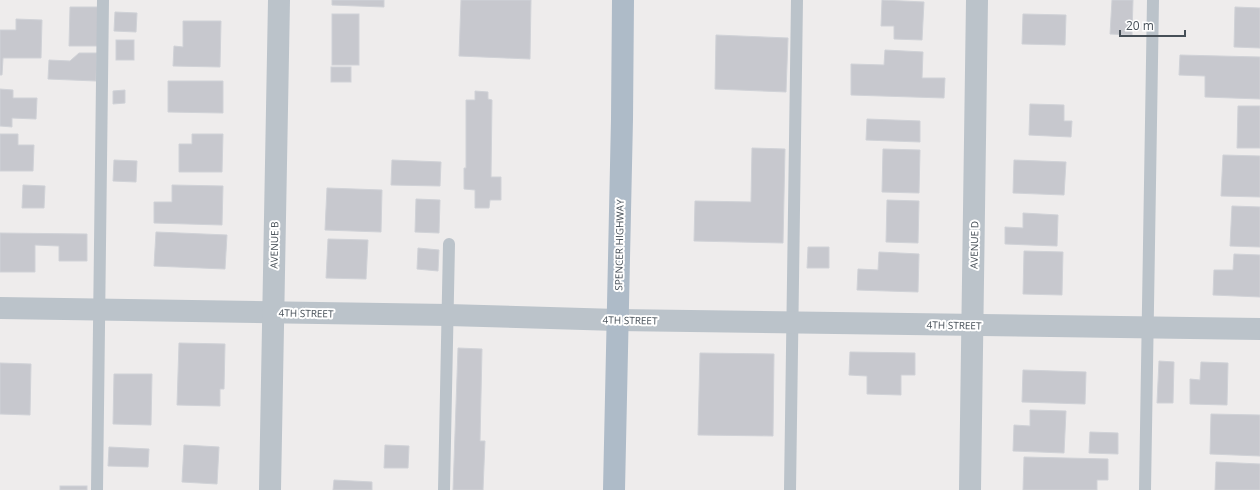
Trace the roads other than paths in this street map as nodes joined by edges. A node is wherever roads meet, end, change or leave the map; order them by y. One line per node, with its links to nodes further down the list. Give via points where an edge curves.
1 (103, 0): 9 (lane)
2 (279, 0): 10 (street, AVENUE B)
3 (623, 0): 12 (main road, SPENCER HIGHWAY)
4 (797, 0): 13 (lane)
5 (977, 0): 14 (street, AVENUE D)
6 (1153, 0): 15 (lane)
7 (449, 244): 11 (lane)
8 (0, 308): 9 (street, 4TH STREET)
9 (100, 309): 10 (street, 4TH STREET); 17 (lane)
10 (273, 312): 11 (street, 4TH STREET); 18 (street, AVENUE B)
11 (448, 315): 12 (street, 4TH STREET); 19 (lane)
12 (617, 320): 13 (street, 4TH STREET); 20 (main road, SPENCER HIGHWAY)
13 (792, 323): 14 (street, 4TH STREET); 21 (lane)
14 (972, 325): 15 (street, 4TH STREET); 22 (street, AVENUE D)
15 (1148, 328): 16 (street, 4TH STREET); 23 (lane)
16 (1260, 329)
17 (97, 490)
18 (270, 490)
19 (444, 490)
20 (614, 490)
21 (790, 490)
22 (970, 490)
23 (1145, 490)

